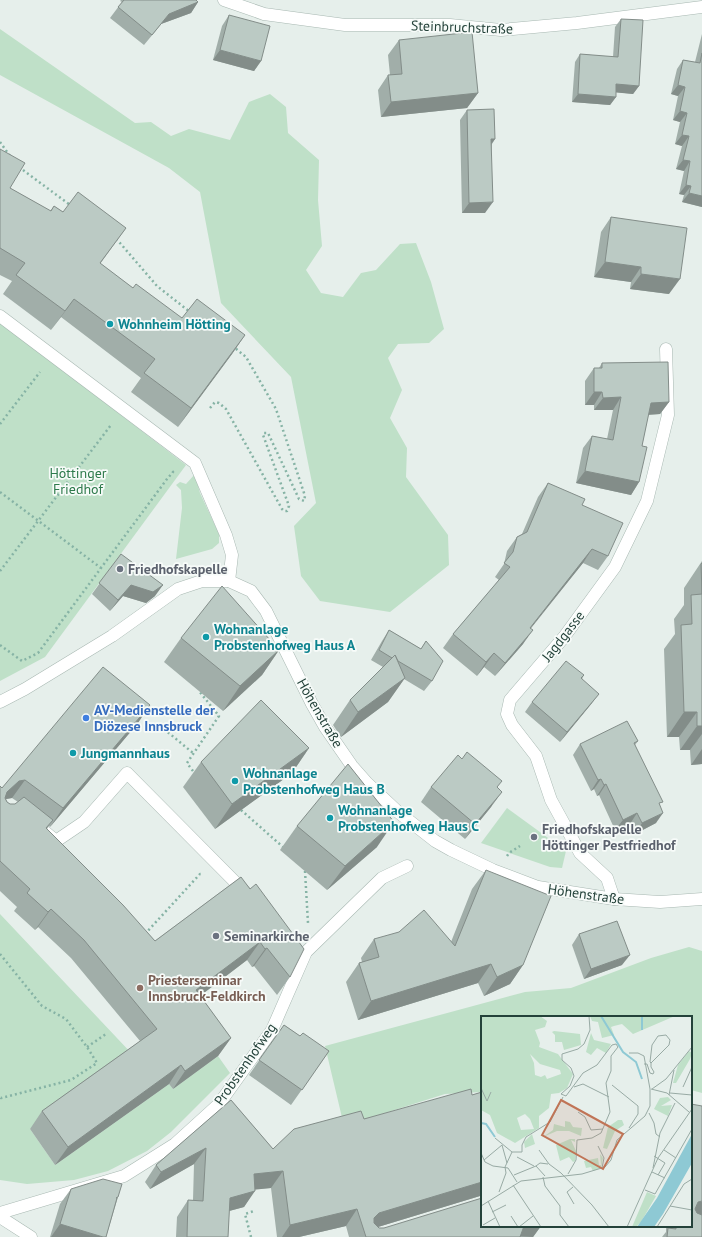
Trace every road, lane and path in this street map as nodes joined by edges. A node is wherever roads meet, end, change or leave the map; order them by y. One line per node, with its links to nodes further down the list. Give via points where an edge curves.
1 (224, 0): 2 (street, Steinbruchstraße, via 264,14 345,25 450,25 501,30)
2 (702, 7)
3 (0, 142): 4 (path)
4 (12, 159)
5 (15, 164): 6 (path)
6 (71, 206)
7 (114, 238): 8 (path, via 157,286)
8 (193, 314)
9 (0, 316): 23 (street, via 195,463 232,555)
10 (234, 347): 15 (path, via 246,357 276,409 306,496 304,500 300,499 268,433 263,435 289,506 287,511 282,509 226,409 215,402)
11 (666, 350): 37 (street, Jagdgasse, via 668,415 647,500 615,567 564,637 510,700 507,714 512,725 536,756 551,800 580,853 607,878)
12 (34, 368): 13 (path)
13 (40, 372): 14 (path); 17 (path)
14 (46, 377)
15 (210, 408)
16 (105, 421): 20 (path, via 111,426)
17 (0, 424)
18 (166, 467): 21 (path, via 173,472)
19 (0, 492): 20 (path)
20 (39, 521): 21 (path); 22 (path)
21 (101, 568): 24 (path, via 38,653 22,661)
22 (0, 571)
23 (229, 581): 26 (street, Höhenstraße, via 202,581 178,589 105,640); 37 (street, Höhenstraße, via 251,591 266,611 329,733 352,766 398,812 435,841 493,870 538,887)
24 (0, 645)
25 (198, 691): 28 (path, via 219,716)
26 (0, 702)
27 (164, 729): 28 (path)
28 (193, 753): 29 (path, via 187,763)
29 (196, 775)
30 (241, 810): 32 (path)
31 (33, 823): 33 (street, via 56,841 84,822 127,773)
32 (283, 847)
33 (216, 864): 36 (street); 39 (path, via 208,873 200,874)
34 (407, 866): 40 (street, via 382,878)
35 (305, 871): 40 (path, via 309,917)
36 (251, 898)
37 (614, 899): 38 (street, Höhenstraße, via 660,902)
38 (702, 899)
39 (142, 937)
40 (303, 949): 46 (street, Probstenhofweg, via 272,1030 219,1104 175,1144 124,1176)
41 (0, 954): 43 (path, via 42,1006 66,1019)
42 (106, 1034): 43 (path)
43 (87, 1047): 44 (path, via 97,1063 71,1080 1,1098)
44 (0, 1096)
45 (254, 1211): 49 (path, via 245,1214)
46 (0, 1213)
47 (0, 1217): 48 (street)
48 (31, 1237)
49 (251, 1237)

